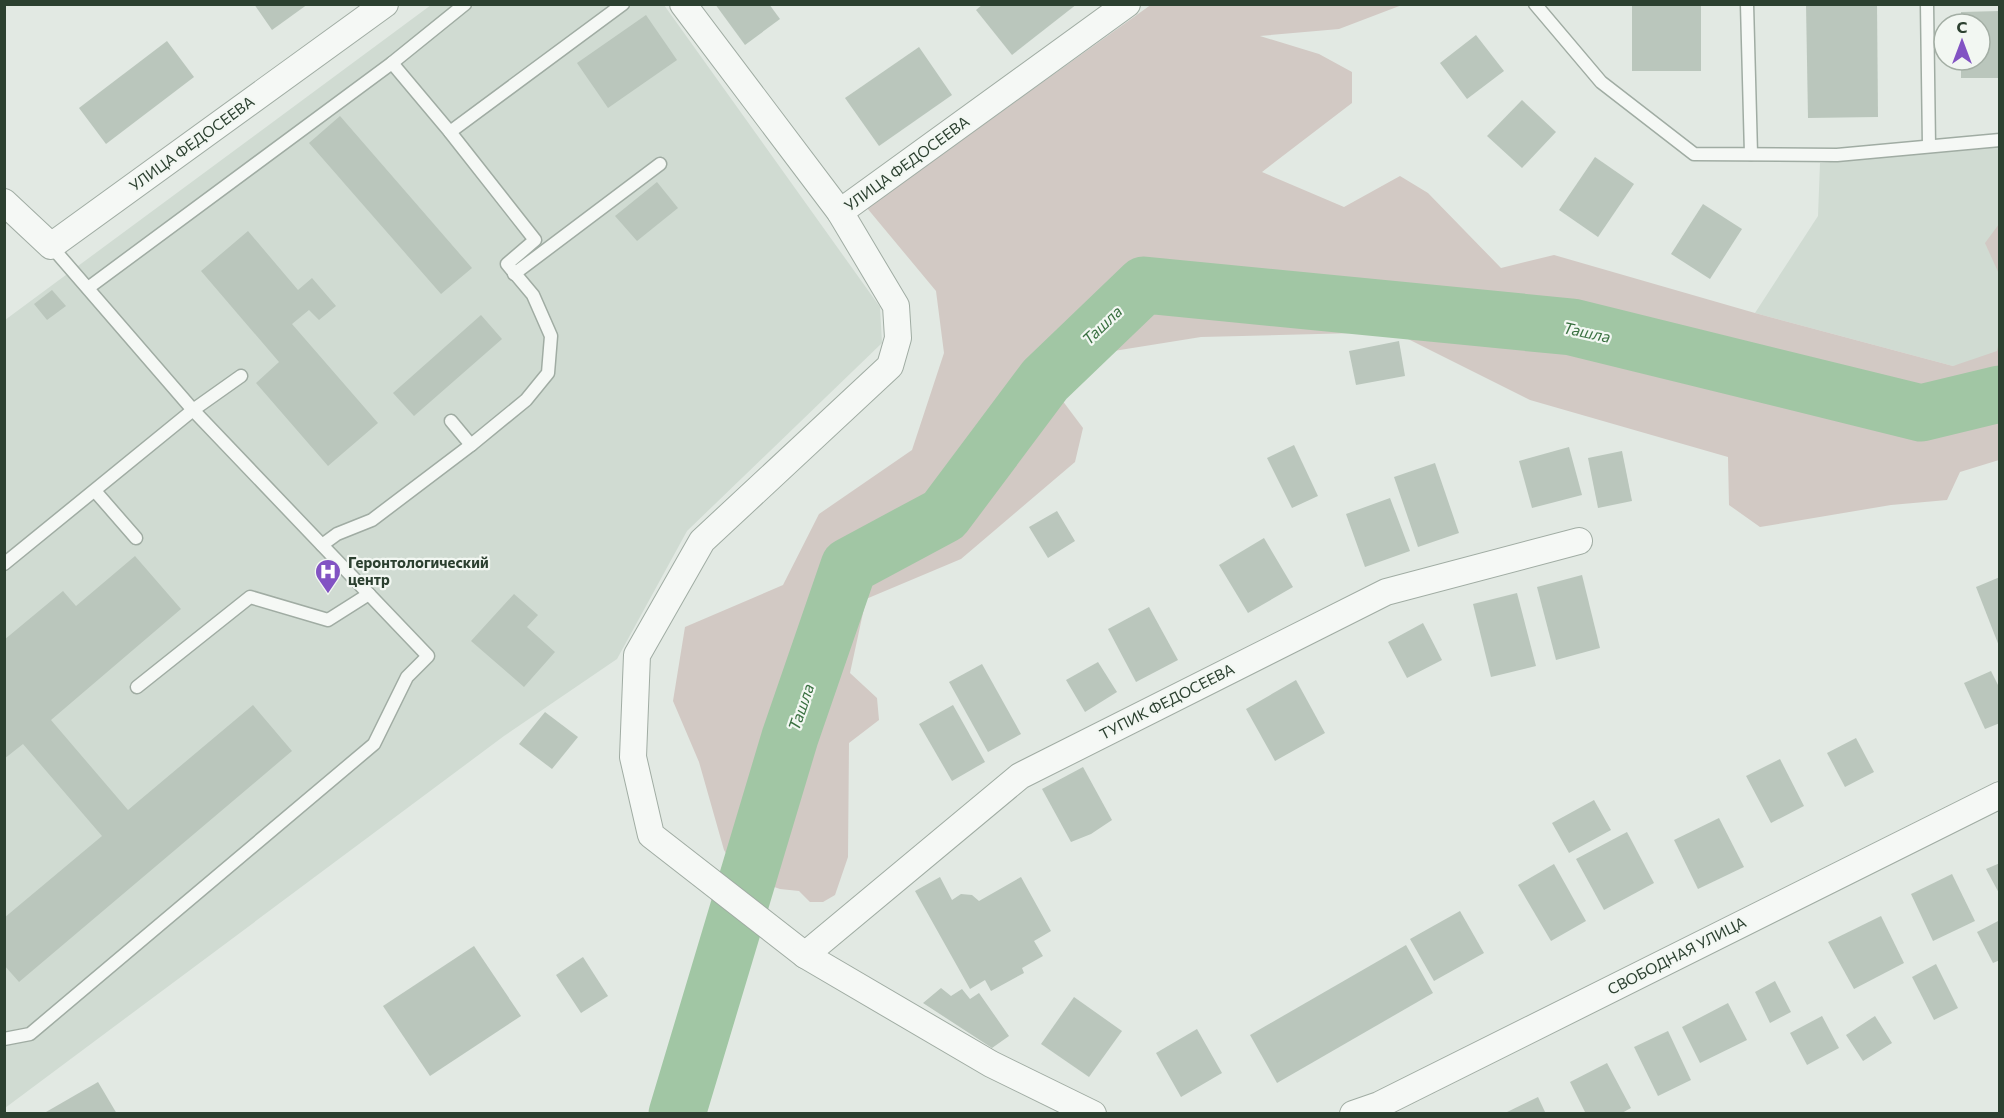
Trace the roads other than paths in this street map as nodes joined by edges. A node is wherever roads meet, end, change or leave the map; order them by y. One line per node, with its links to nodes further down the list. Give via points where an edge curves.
1 (385, 4): 17 (street, УЛИЦА ФЕДОСЕЕВА)
2 (465, 4): 9 (lane)
3 (623, 4): 10 (lane)
4 (683, 4): 16 (street, УЛИЦА ФЕДОСЕЕВА)
5 (1127, 4): 16 (street, УЛИЦА ФЕДОСЕЕВА)
6 (1535, 4): 13 (lane, via 1601,82 1694,153)
7 (1747, 4): 13 (lane)
8 (1927, 4): 12 (lane)
9 (392, 63): 10 (lane); 19 (lane)
10 (450, 132): 18 (lane, via 535,240 507,264)
11 (2000, 140): 12 (lane)
12 (1929, 146): 13 (lane, via 1837,154)
13 (1751, 154)
14 (660, 164): 18 (lane)
15 (4, 202): 17 (street)
16 (840, 213): 32 (street, via 896,306 898,338 890,366 702,541 637,655 633,757 651,835)
17 (51, 246): 19 (lane)
18 (514, 273): 23 (lane, via 533,296 551,336 548,373 526,400)
19 (88, 288): 21 (lane)
20 (241, 376): 21 (lane)
21 (194, 410): 24 (lane); 27 (lane)
22 (451, 421): 23 (lane)
23 (471, 445): 27 (lane, via 372,520 337,534)
24 (95, 490): 25 (lane); 28 (lane)
25 (136, 538)
26 (1579, 541): 32 (street, ТУПИК ФЕДОСЕЕВА, via 1386,592 1020,776)
27 (322, 545): 29 (lane)
28 (4, 564)
29 (369, 594): 30 (lane, via 328,620 250,597); 33 (lane, via 428,656 407,677 374,744 30,1034)
30 (137, 687)
31 (2000, 795): 35 (street, СВОБОДНАЯ УЛИЦА, via 1379,1105)
32 (805, 955): 34 (street, via 991,1064)
33 (4, 1038)
34 (1093, 1113)
35 (1353, 1113)

